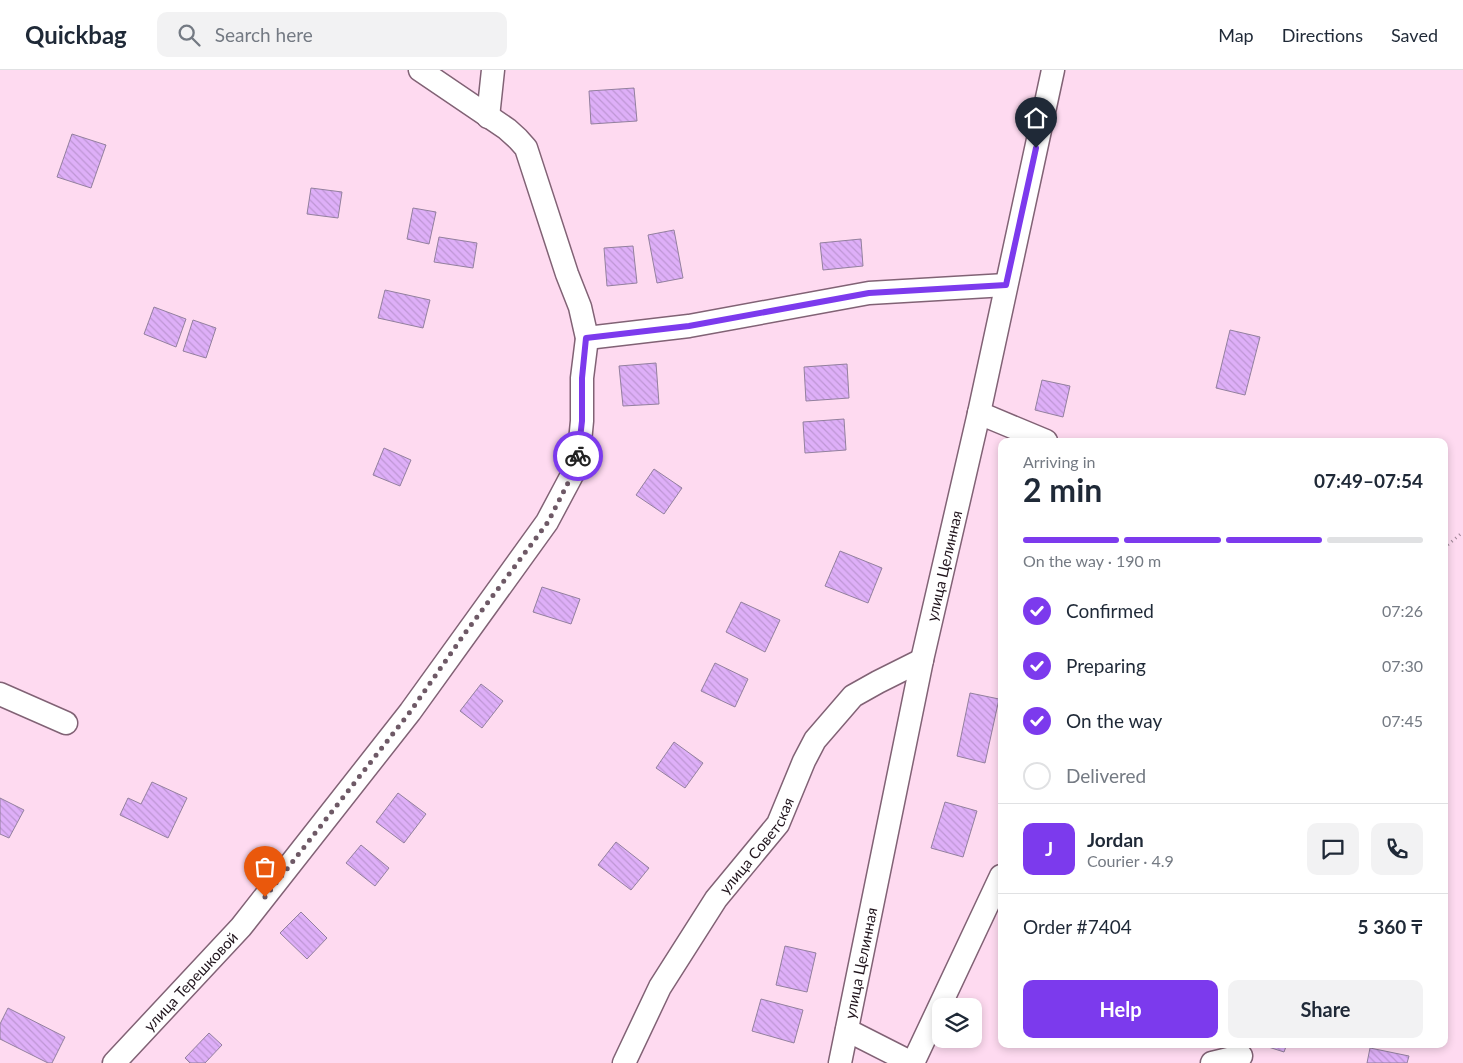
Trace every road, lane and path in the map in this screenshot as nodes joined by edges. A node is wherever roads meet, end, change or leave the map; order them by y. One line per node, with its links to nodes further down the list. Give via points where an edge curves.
1 (420, 70): 4 (street, улица Терешковой)
2 (493, 70): 4 (street)
3 (1053, 70): 5 (street, улица Целинная)
4 (488, 117): 6 (street, улица Терешковой, via 526,148 580,307)
5 (1006, 285): 6 (street, via 869,293 689,326); 7 (street, улица Целинная)
6 (586, 338): 17 (street, улица Терешковой, via 579,452 572,475 548,522 410,712 241,927)
7 (978, 413): 8 (street); 11 (street, улица Целинная)
8 (1039, 438)
9 (1463, 532): 10 (path)
10 (1448, 545)
11 (922, 660): 15 (street, улица Целинная); 18 (street, улица Советская, via 853,696 815,740 778,824 716,899 660,987)
12 (0, 694): 13 (street)
13 (66, 723)
14 (998, 882): 20 (street)
15 (847, 1030): 19 (street, улица Целинная); 20 (street)
16 (1241, 1056): 21 (street)
17 (114, 1063)
18 (624, 1063)
19 (840, 1063)
20 (913, 1063)
21 (1212, 1063)

